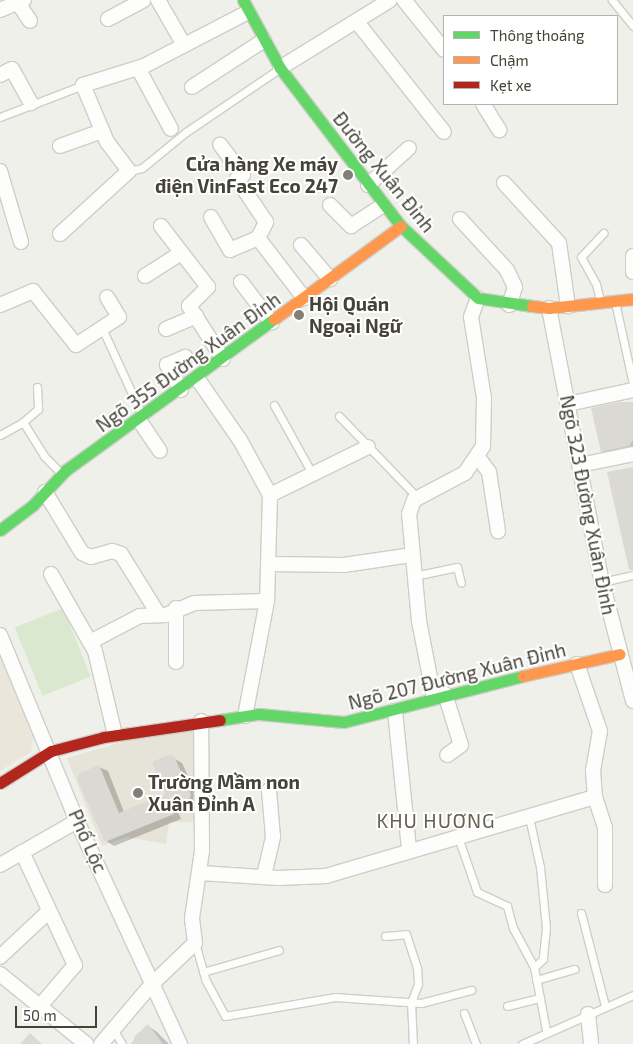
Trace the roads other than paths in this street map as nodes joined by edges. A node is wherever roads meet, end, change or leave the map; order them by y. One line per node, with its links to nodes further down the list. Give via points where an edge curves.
1 (158, 0): 14 (street)
2 (389, 0): 11 (street)
3 (404, 0): 15 (street)
4 (612, 0): 12 (lane)
5 (19, 1): 8 (street); 10 (street)
6 (141, 1): 9 (street)
7 (245, 6): 13 (street, Đường Xuân Đỉnh); 14 (street)
8 (0, 10)
9 (108, 19)
10 (30, 22)
11 (358, 22): 17 (street); 27 (street)
12 (633, 26)
13 (264, 40): 17 (street, Đường Xuân Đỉnh); 20 (street)
14 (184, 45): 16 (street)
15 (443, 49)
16 (138, 68): 19 (street); 24 (street)
17 (280, 68): 32 (lane, via 186,132 142,168); 34 (street, Đường Xuân Đỉnh)
18 (0, 74): 21 (street, via 12,69)
19 (83, 84): 21 (lane); 26 (street)
20 (192, 87)
21 (31, 103): 23 (lane)
22 (484, 105): 25 (street)
23 (0, 117)
24 (171, 129)
25 (499, 130)
26 (102, 131): 29 (street); 32 (street)
27 (444, 132)
28 (220, 145): 43 (street, via 243,176 237,180 266,222)
29 (60, 146)
30 (409, 148): 34 (street)
31 (0, 171): 44 (street)
32 (129, 171): 42 (street)
33 (504, 184): 60 (street, via 559,243)
34 (368, 185): 36 (street, Đường Xuân Đỉnh)
35 (330, 205): 36 (street, via 351,226)
36 (384, 205): 40 (street, Đường Xuân Đỉnh)
37 (210, 217): 43 (street, via 230,250)
38 (460, 219): 59 (street, via 507,270 515,287)
39 (161, 226): 46 (street)
40 (401, 226): 50 (street, Ngõ 355 Đường Xuân Đỉnh); 54 (street, Đường Xuân Đỉnh)
41 (603, 233): 57 (lane, via 581,257 596,284)
42 (60, 234)
43 (258, 238): 53 (street)
44 (22, 242)
45 (301, 244): 50 (street)
46 (182, 253): 49 (street); 62 (street, via 208,287 189,306)
47 (633, 256): 48 (street)
48 (633, 272)
49 (145, 276)
50 (330, 279): 53 (street, Ngõ 355 Đường Xuân Đỉnh)
51 (241, 282): 63 (street)
52 (107, 297): 64 (street, via 119,317)
53 (304, 298): 63 (street, Ngõ 355 Đường Xuân Đỉnh)
54 (478, 298): 59 (street, Đường Xuân Đỉnh); 82 (street, via 471,317 484,398 485,434)
55 (633, 299): 56 (street, Đường Xuân Đỉnh)
56 (615, 302): 57 (street, Đường Xuân Đỉnh); 69 (lane)
57 (600, 303): 60 (street, Đường Xuân Đỉnh)
58 (0, 305): 64 (street, via 33,291 76,345)
59 (508, 305): 61 (street, Đường Xuân Đỉnh)
60 (568, 306): 61 (street, Đường Xuân Đỉnh)
61 (549, 308): 73 (street, Ngõ 323 Đường Xuân Đỉnh)
62 (196, 316): 65 (street); 67 (street)
63 (272, 323): 67 (street, Ngõ 355 Đường Xuân Đỉnh)
64 (102, 328): 76 (lane)
65 (166, 329)
66 (185, 357): 71 (street, via 167,365)
67 (223, 359): 68 (street, Ngõ 355 Đường Xuân Đỉnh)
68 (197, 378): 71 (street, Ngõ 355 Đường Xuân Đỉnh); 87 (street, via 240,440)
69 (633, 384)
70 (37, 386): 77 (lane, via 38,409)
71 (181, 390): 76 (street, Ngõ 355 Đường Xuân Đỉnh)
72 (633, 390): 73 (street)
73 (568, 404): 83 (street, Ngõ 323 Đường Xuân Đỉnh)
74 (274, 406): 85 (lane)
75 (339, 416): 79 (lane)
76 (141, 419): 80 (street); 84 (street, Ngõ 355 Đường Xuân Đỉnh)
77 (23, 422): 78 (lane); 84 (lane, via 44,456)
78 (0, 435)
79 (368, 447): 85 (street); 88 (lane)
80 (160, 451)
81 (633, 454): 83 (street)
82 (478, 457): 88 (street, via 465,473); 90 (street, via 489,472)
83 (580, 466): 96 (street, Ngõ 323 Đường Xuân Đỉnh)
84 (62, 474): 86 (street, Ngõ 355 Đường Xuân Đỉnh)
85 (313, 475): 87 (street)
86 (45, 492): 89 (street, Ngõ 355 Đường Xuân Đỉnh); 100 (street, via 82,553 91,557 112,551 120,554)
87 (270, 495): 92 (street)
88 (418, 498): 91 (street, via 410,509)
89 (0, 530)
90 (498, 530)
91 (412, 555): 92 (street, via 344,565); 95 (street)
92 (269, 564): 98 (street)
93 (51, 574): 102 (street)
94 (633, 575): 96 (lane)
95 (414, 576): 97 (lane, via 457,567); 107 (street)
96 (602, 582): 103 (street, Ngõ 323 Đường Xuân Đỉnh)
97 (461, 583)
98 (267, 601): 99 (street, via 194,603); 110 (street)
99 (176, 608): 100 (street); 105 (street)
100 (159, 615): 102 (street, via 140,616)
101 (0, 635): 104 (street, Phố Lộc)
102 (90, 642): 112 (street)
103 (627, 652): 106 (street, Ngõ 207 Đường Xuân Đỉnh); 108 (street, Ngõ 323 Đường Xuân Đỉnh)
104 (4, 656): 113 (street, Phố Lộc)
105 (176, 662)
106 (578, 664): 107 (street, Ngõ 207 Đường Xuân Đỉnh); 117 (street, via 600,731 593,770)
107 (439, 696): 109 (street, Ngõ 207 Đường Xuân Đỉnh); 114 (street, via 461,745)
108 (633, 701)
109 (395, 711): 110 (street, Ngõ 207 Đường Xuân Đỉnh, via 344,722); 121 (street)
110 (245, 716): 111 (street, Ngõ 207 Đường Xuân Đỉnh)
111 (201, 721): 112 (street, Ngõ 207 Đường Xuân Đỉnh); 124 (street)
112 (115, 735): 113 (street, Ngõ 207 Đường Xuân Đỉnh)
113 (51, 751): 115 (street, Ngõ 207 Đường Xuân Đỉnh); 119 (street, Phố Lộc)
114 (447, 755)
115 (0, 783)
116 (269, 790): 125 (street, via 273,838)
117 (595, 797): 118 (street); 126 (street, via 605,827)
118 (529, 817): 120 (street); 133 (lane, via 540,867 546,928 543,959)
119 (77, 820): 122 (street); 138 (street, Phố Lộc, via 130,927)
120 (458, 836): 121 (street); 133 (lane, via 477,892 504,901)
121 (409, 849): 125 (street, via 326,876)
122 (22, 852): 123 (street); 127 (street)
123 (0, 865)
124 (200, 873): 125 (street); 130 (street, via 192,918)
125 (264, 876)
126 (605, 885)
127 (48, 912): 132 (street); 143 (street, via 75,965)
128 (581, 914): 145 (lane)
129 (385, 936): 142 (lane, via 406,934 418,977)
130 (195, 943): 135 (lane); 138 (street)
131 (280, 950): 135 (lane)
132 (0, 957)
133 (534, 967): 137 (lane)
134 (574, 969): 137 (lane)
135 (203, 972): 142 (lane, via 225,1016 335,997)
136 (0, 974): 143 (street)
137 (536, 980): 141 (lane)
138 (151, 985): 148 (street); 153 (street, Phố Lộc)
139 (471, 990): 142 (lane, via 438,1001)
140 (633, 995): 145 (lane)
141 (540, 998): 144 (lane); 149 (lane)
142 (411, 1002): 154 (lane)
143 (41, 1005): 150 (street)
144 (507, 1006)
145 (605, 1006): 147 (lane)
146 (464, 1013): 155 (lane)
147 (588, 1014): 149 (lane); 157 (street)
148 (113, 1029): 151 (street); 152 (lane)
149 (546, 1030): 156 (lane)
150 (86, 1044)
151 (101, 1044)
152 (122, 1044)
153 (180, 1044)
154 (413, 1044)
155 (476, 1044)
156 (522, 1044)
157 (591, 1044)

